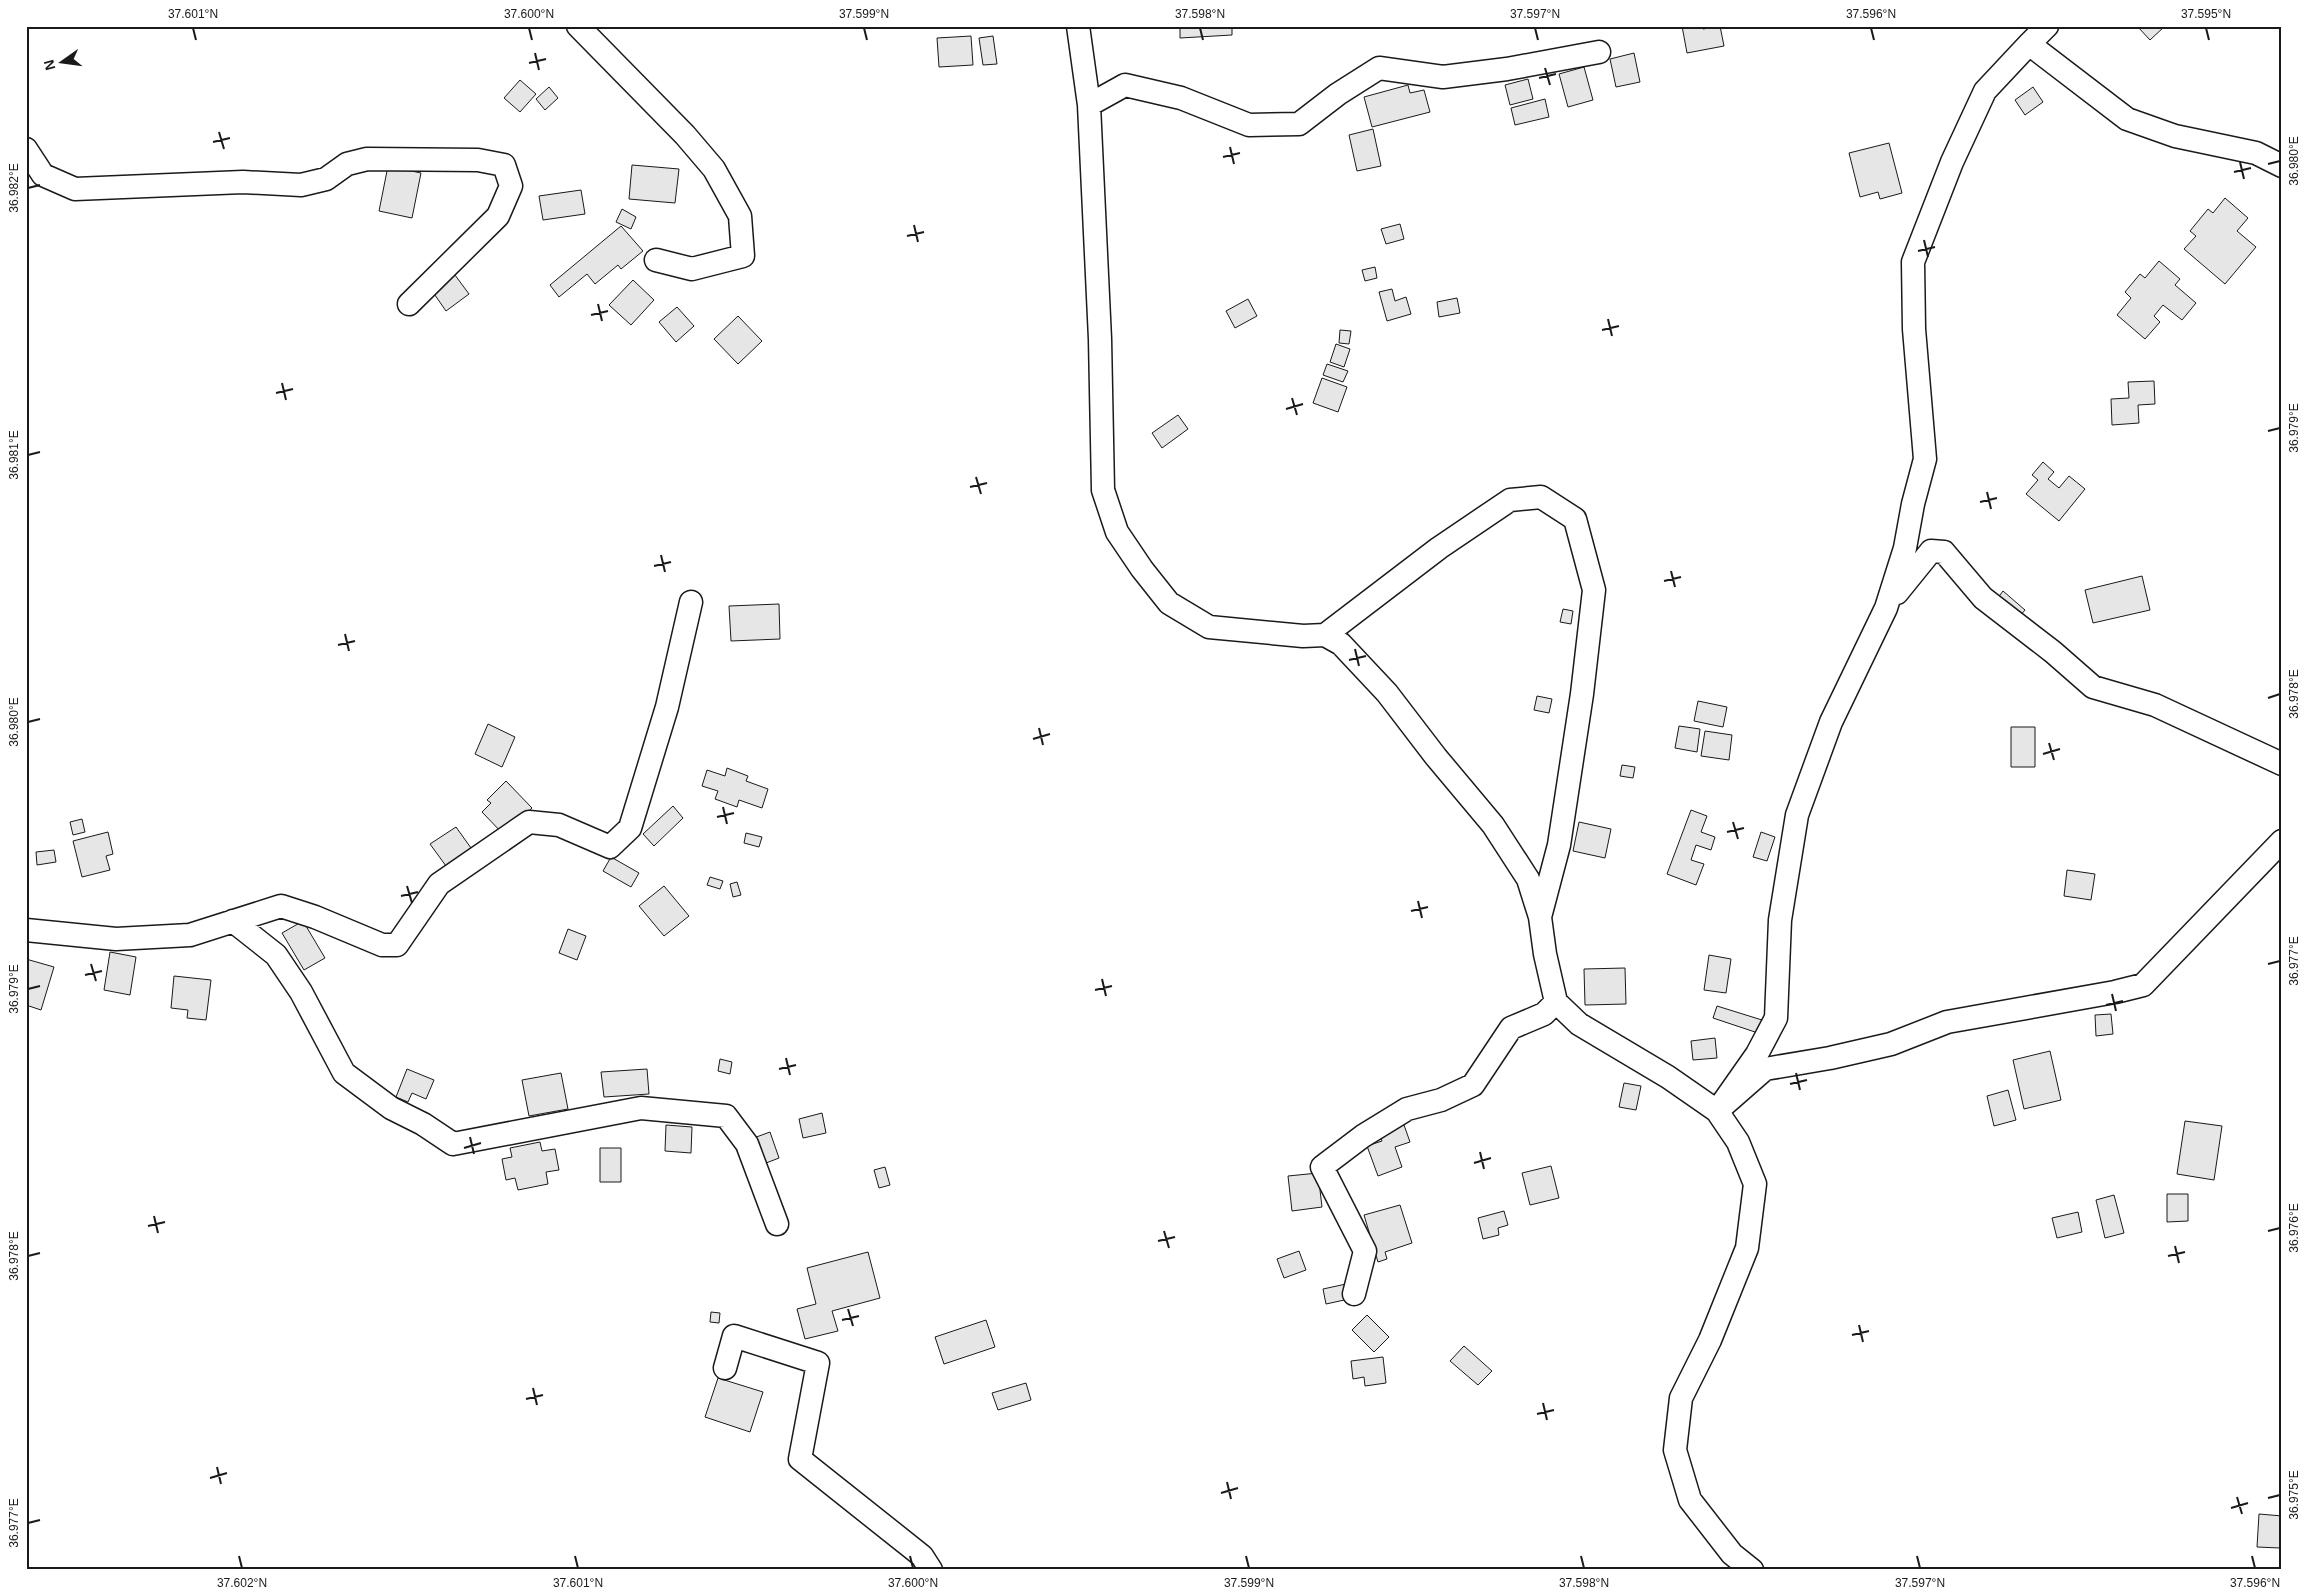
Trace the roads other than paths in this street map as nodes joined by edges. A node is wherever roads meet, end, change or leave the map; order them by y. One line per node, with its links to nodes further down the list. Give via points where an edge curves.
1 (578, 26): 9 (street, via 714,169 740,216 743,256 692,269)
2 (1078, 26): 6 (street)
3 (2047, 26): 4 (street)
4 (2030, 44): 8 (street, via 2127,120 2175,136 2256,153); 12 (street, via 1985,90 1912,262 1925,459 1905,548)
5 (1599, 52): 6 (street, via 1443,77 1379,68 1299,124 1249,126 1181,98 1125,85)
6 (1089, 106): 13 (street, via 1100,339 1103,490 1117,532 1169,603 1209,626 1303,636)
7 (26, 149): 10 (street, via 43,175 75,188 243,182 301,185 326,179 347,164 367,159 478,160 504,165 511,186 498,216)
8 (2282, 166)
9 (656, 260)
10 (409, 304)
11 (691, 602): 17 (street, via 667,707 630,828 610,847 559,825 529,822 439,884 397,945 382,946 316,917 281,906)
12 (1886, 608): 14 (street, via 1931,551 1944,552 1983,598 2054,652 2093,687 2154,704); 20 (street, via 1832,722 1797,816 1780,920 1776,1018 1757,1054)
13 (1325, 635): 16 (street, via 1341,644 1387,693 1493,825 1528,879); 16 (street, via 1439,548 1510,500 1541,497 1575,519 1594,590 1559,845)
14 (2282, 764)
15 (2282, 841): 20 (street, via 2143,985 1947,1022 1891,1044 1765,1069)
16 (1540, 917): 19 (street)
17 (233, 921): 18 (street, via 190,935 116,939); 21 (street, via 276,955 301,992 344,1073 391,1108 453,1144 641,1108 726,1116 747,1144)
18 (26, 930)
19 (1556, 1002): 20 (street, via 1579,1024 1668,1077); 22 (street, via 1544,1014 1511,1028 1473,1085 1441,1100 1407,1109 1363,1136 1322,1168 1365,1251)
20 (1717, 1111): 25 (street, via 1738,1142 1755,1184 1746,1248 1710,1340 1681,1398 1675,1450 1690,1500 1732,1554)
21 (777, 1224)
22 (1354, 1294)
23 (725, 1368): 24 (street, via 734,1336 818,1364 800,1459 922,1556)
24 (930, 1570)
25 (1752, 1570)

